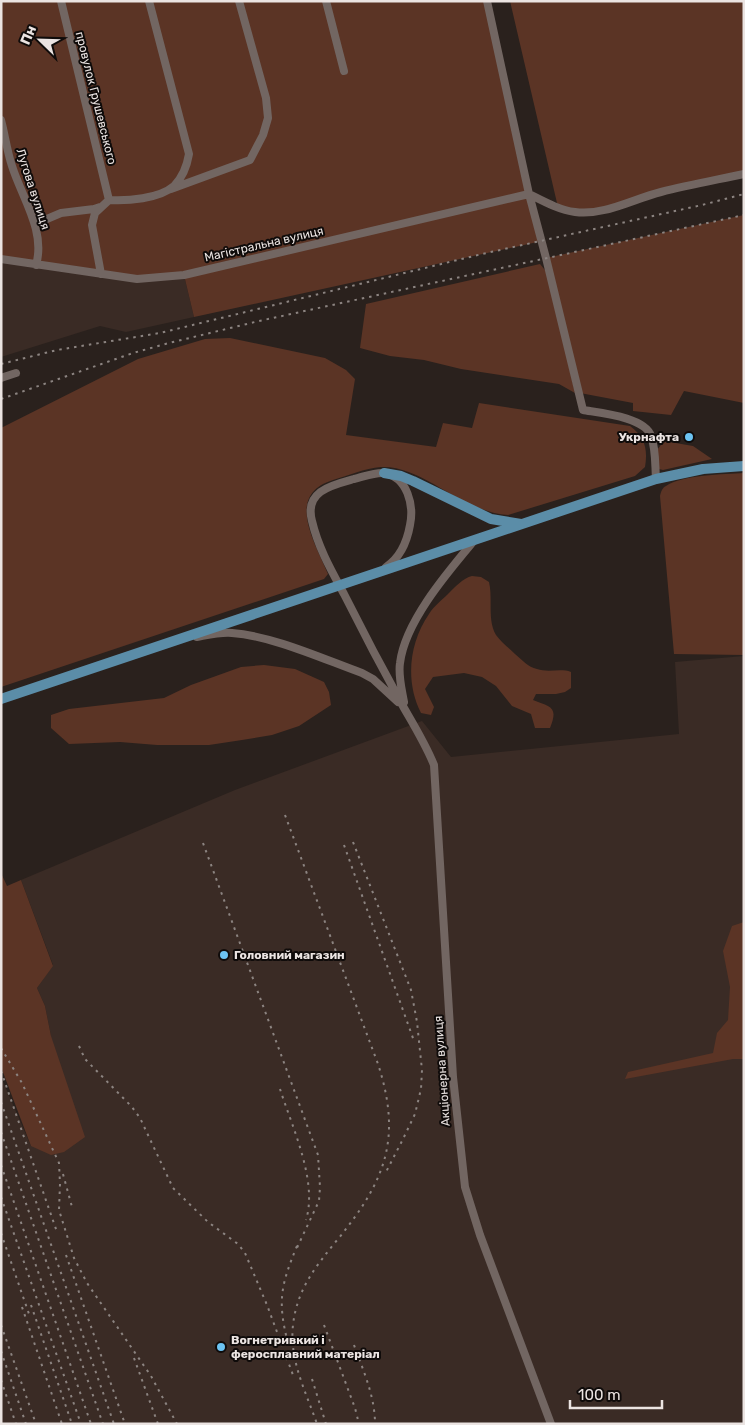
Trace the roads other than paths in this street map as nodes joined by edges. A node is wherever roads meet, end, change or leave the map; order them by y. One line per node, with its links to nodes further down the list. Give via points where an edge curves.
1 (61, 1): 11 (street, провулок Грушевського)
2 (149, 1): 9 (street, via 189,154 181,176)
3 (239, 1): 9 (street, via 266,98 268,118 263,135 250,160)
4 (326, 1): 6 (street)
5 (487, 1): 10 (street)
6 (344, 71)
7 (1, 120): 13 (street, Лугова вулиця, via 12,166)
8 (744, 174): 10 (street, via 658,193 601,211 566,211)
9 (164, 192): 11 (street, via 129,201)
10 (529, 194): 16 (street, Магістральна вулиця, via 184,274 137,279); 21 (street, via 583,410 635,422 648,429 654,448)
11 (109, 200): 12 (street)
12 (101, 207): 13 (street, via 61,213); 16 (street, via 95,213 92,225)
13 (35, 224): 15 (street, Лугова вулиця, via 40,253)
14 (1, 259): 15 (street, Магістральна вулиця)
15 (36, 265): 16 (street, Магістральна вулиця)
16 (101, 274)
17 (16, 373): 18 (street)
18 (1, 378)
19 (744, 466): 21 (main road, via 703,469)
20 (384, 473): 22 (main road, via 407,478 491,519); 24 (street, via 404,487 409,496 411,520 402,549); 27 (street, via 324,489 314,499 311,520 326,560)
21 (656, 479): 22 (main road)
22 (524, 524): 23 (main road)
23 (474, 542): 24 (main road); 27 (street, via 445,575 408,636 399,666)
24 (379, 573): 25 (main road)
25 (180, 640): 26 (main road); 27 (street, via 233,633 272,641 362,673 384,688)
26 (1, 699)
27 (405, 709): 28 (street, Акціонерна вулиця, via 425,744 436,776 453,1077 465,1187)
28 (551, 1424)

